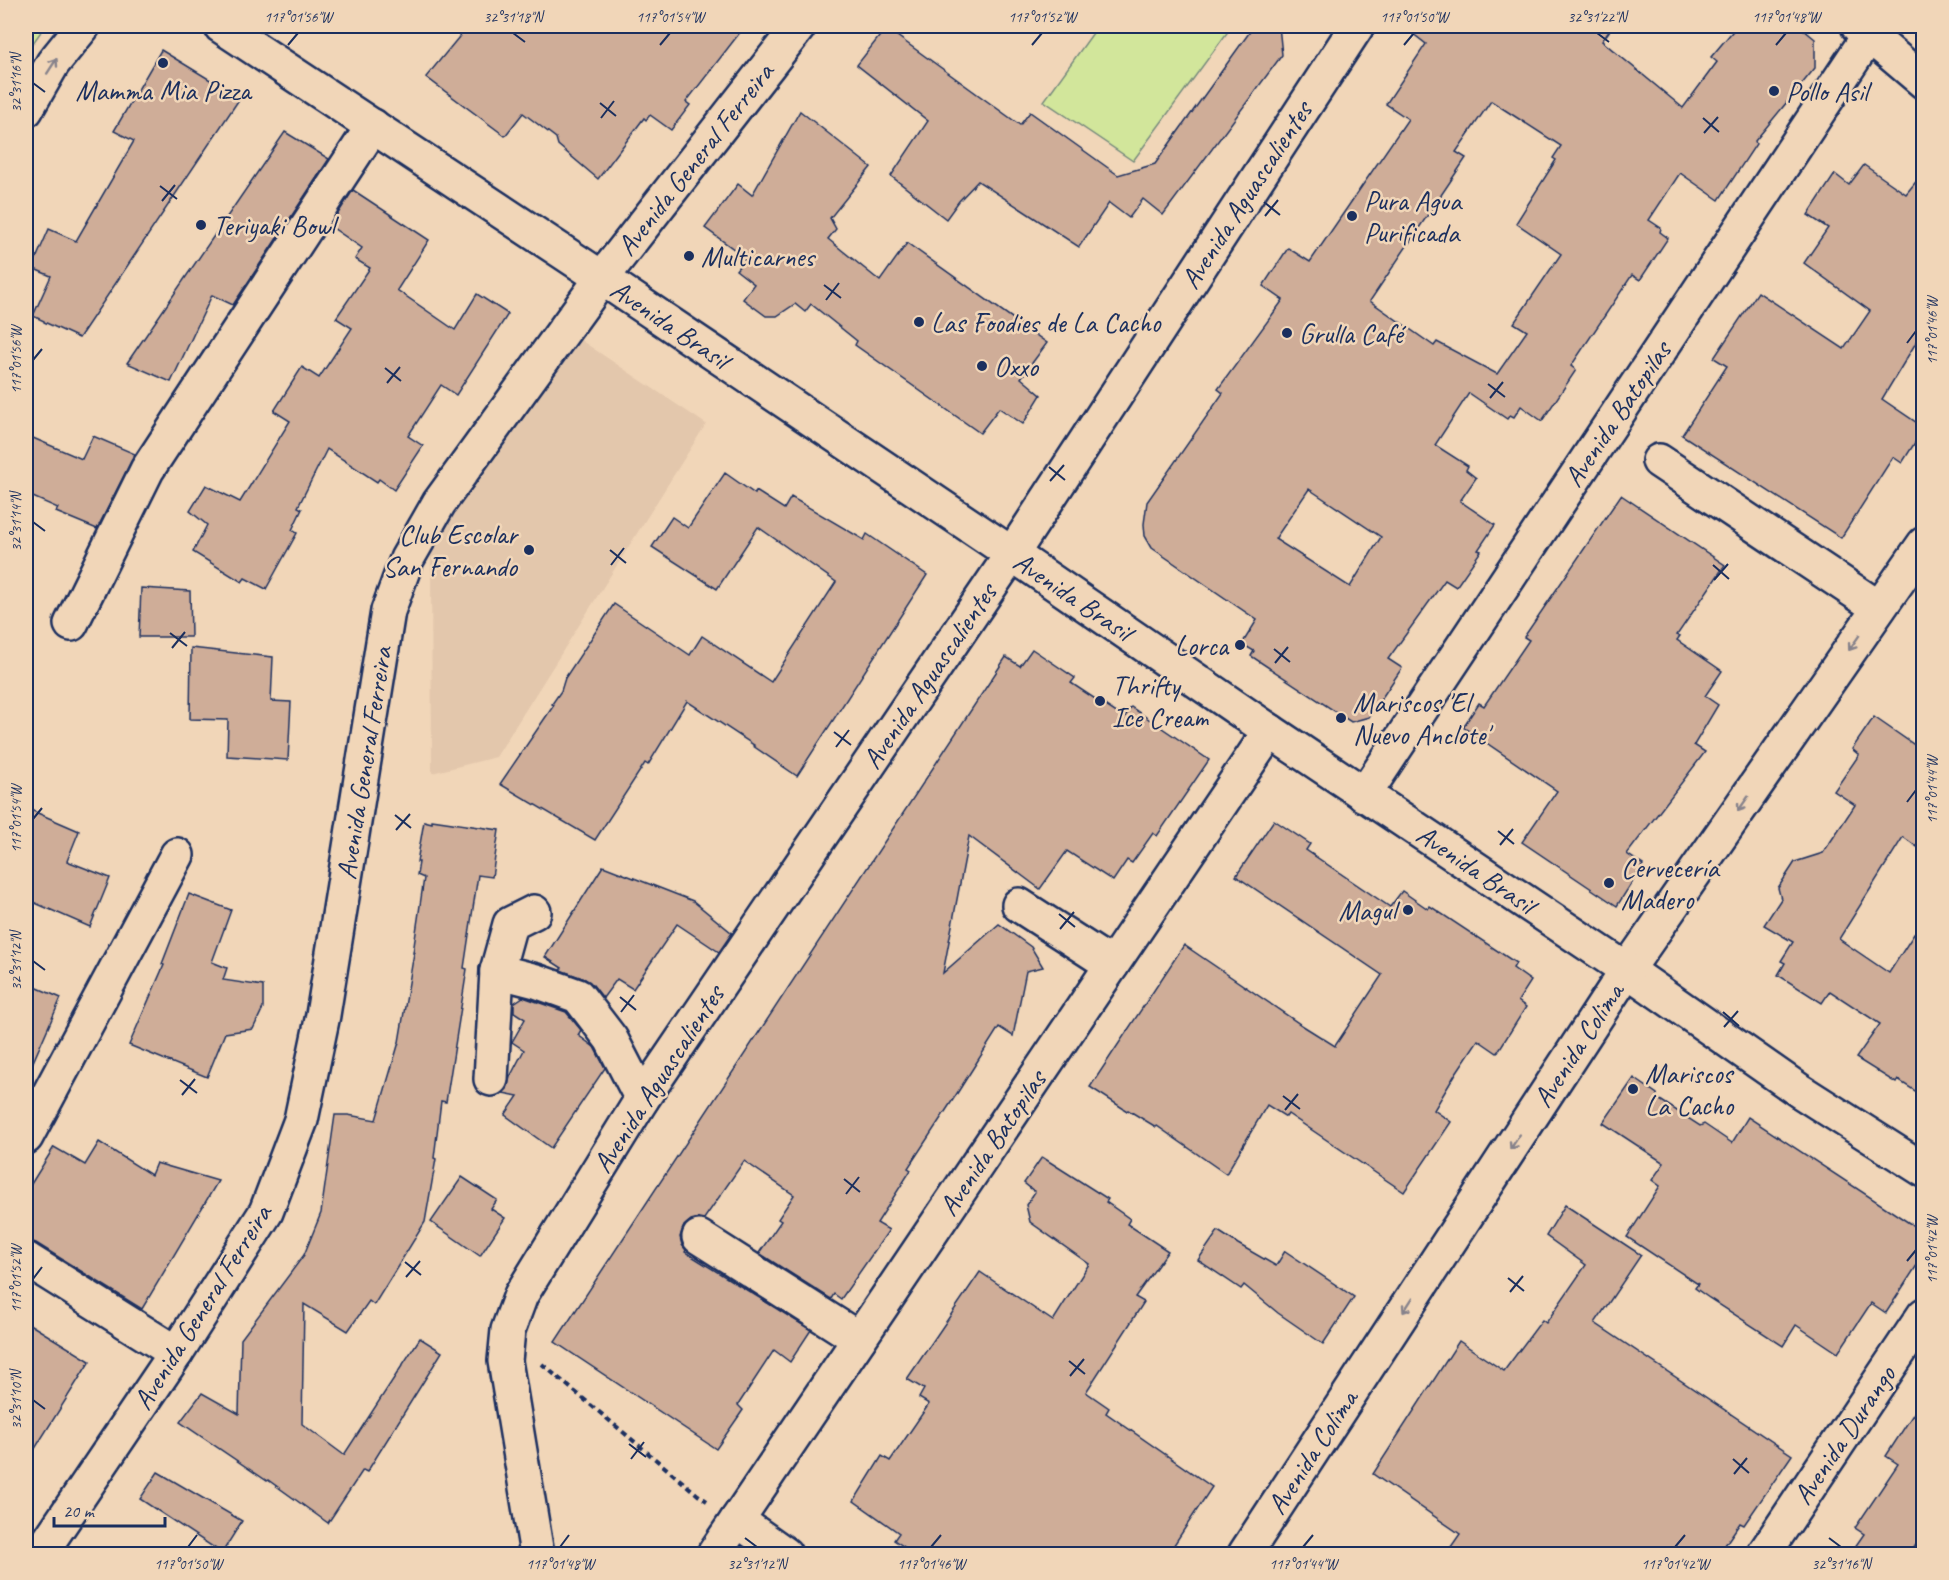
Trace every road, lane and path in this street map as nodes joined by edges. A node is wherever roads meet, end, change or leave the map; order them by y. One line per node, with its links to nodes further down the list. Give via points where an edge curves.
1 (83, 26): 7 (street, one-way to 1, via 52,63)
2 (221, 26): 8 (street, Avenida Brasil)
3 (799, 26): 9 (street, Avenida General Ferreira)
4 (1357, 26): 12 (street, Avenida Aguascalientes)
5 (1864, 30): 6 (street); 16 (street, Avenida Batopilas)
6 (1923, 82)
7 (26, 110)
8 (373, 126): 9 (street, Avenida Brasil); 14 (street, via 147,470)
9 (602, 278): 12 (street, Avenida Brasil); 32 (street, Avenida General Ferreira, via 439,503 407,560 388,611 323,1015 301,1120 266,1212)
10 (1659, 461): 13 (street)
11 (1923, 544): 13 (street, Avenida Colima)
12 (1012, 554): 15 (street, Avenida Brasil); 24 (street, Avenida Aguascalientes)
13 (1879, 608): 21 (street, Avenida Colima, one-way to 21)
14 (71, 624)
15 (1270, 731): 16 (street, Avenida Brasil); 20 (street, Avenida Batopilas)
16 (1364, 795): 21 (street, Avenida Brasil)
17 (177, 855): 25 (street)
18 (1019, 905): 20 (street)
19 (534, 912): 22 (street, via 510,924)
20 (1112, 965): 31 (street, Avenida Batopilas)
21 (1627, 970): 26 (street, Avenida Brasil, via 1800,1091); 38 (street, Avenida Colima, one-way to 38)
22 (497, 971): 23 (street); 24 (street, via 578,996 611,1039)
23 (491, 1079)
24 (642, 1099): 30 (street, Avenida Aguascalientes, via 521,1295)
25 (26, 1137)
26 (1923, 1170)
27 (699, 1237): 31 (street)
28 (26, 1259): 32 (street)
29 (1923, 1315): 39 (street, Avenida Durango)
30 (508, 1330): 33 (path, via 536,1359 698,1495); 35 (street, Avenida Aguascalientes, via 505,1361)
31 (859, 1339): 33 (street, Avenida Batopilas)
32 (176, 1353): 34 (street, Avenida General Ferreira)
33 (737, 1520): 36 (street, Avenida Batopilas); 37 (street)
34 (40, 1554)
35 (537, 1554)
36 (714, 1554)
37 (785, 1554)
38 (1245, 1554)
39 (1764, 1554)

